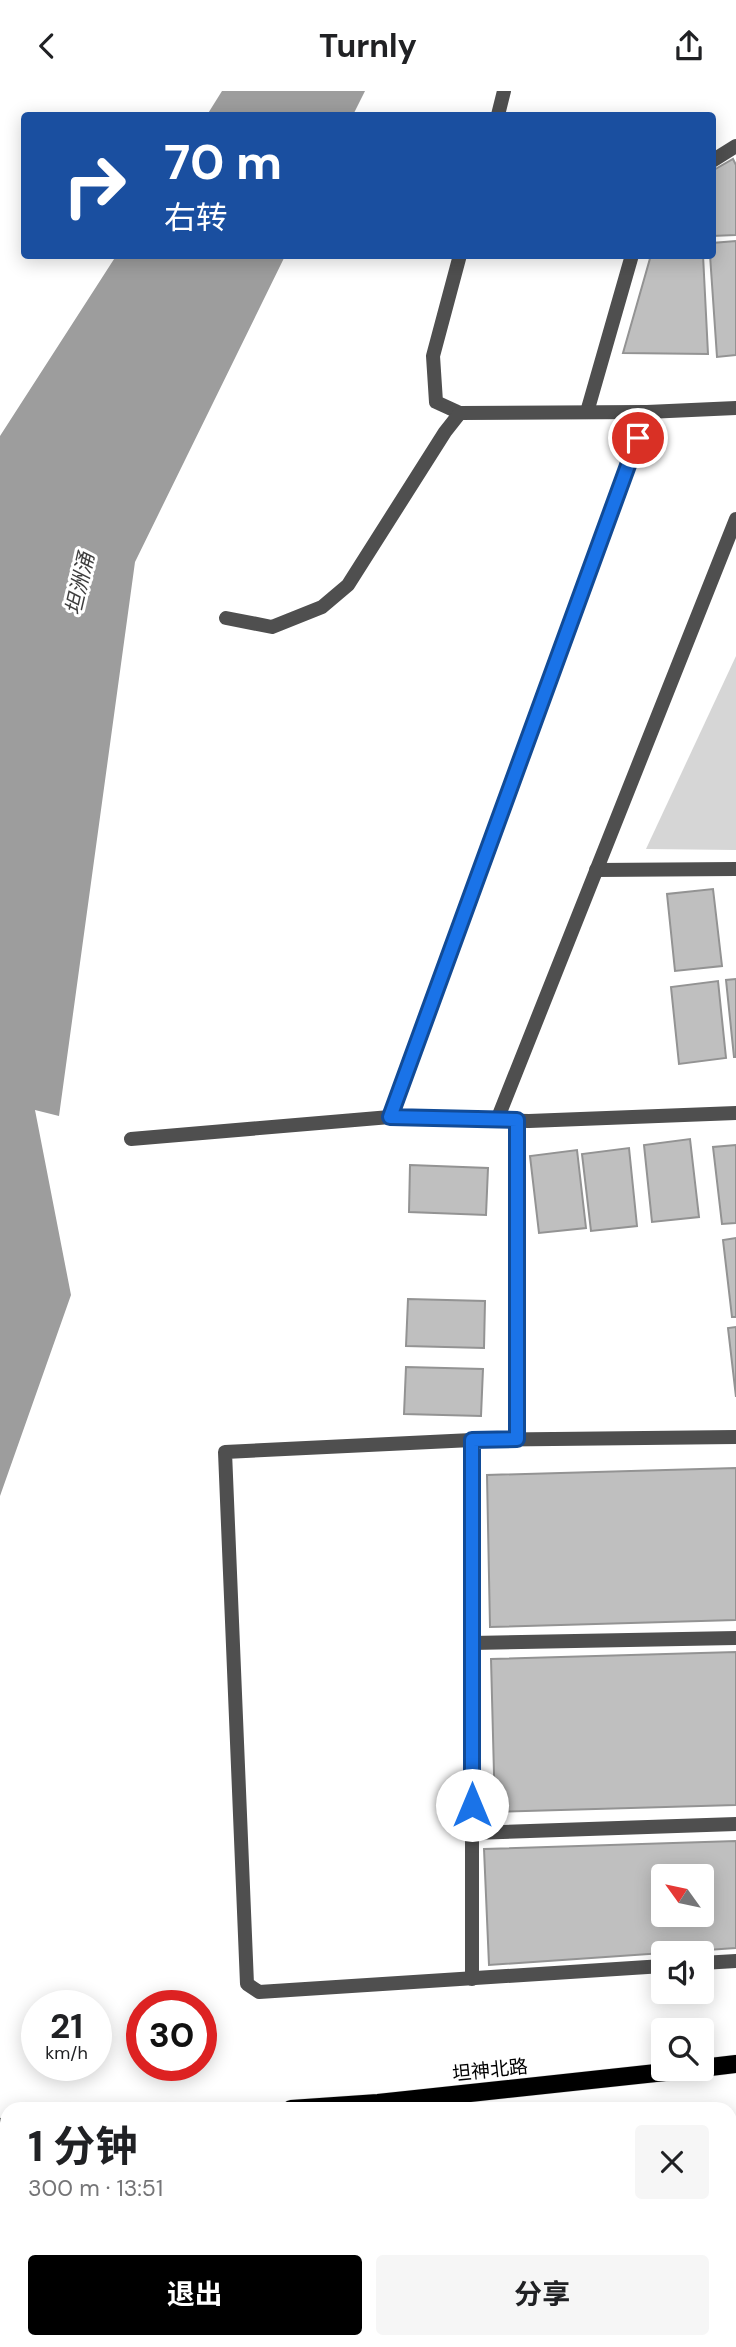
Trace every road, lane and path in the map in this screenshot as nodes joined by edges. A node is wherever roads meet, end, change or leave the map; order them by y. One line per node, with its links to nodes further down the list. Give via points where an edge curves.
1 (504, 91): 2 (street)
2 (499, 112)
3 (736, 146): 4 (street)
4 (716, 158)
5 (459, 259): 8 (street, via 433,356 436,402)
6 (631, 259): 9 (street)
7 (736, 408): 10 (street)
8 (460, 412): 9 (street); 12 (street, via 348,585 322,607 272,627)
9 (587, 412): 10 (street)
10 (647, 412): 16 (street)
11 (736, 519): 14 (street)
12 (226, 618)
13 (736, 869): 14 (street)
14 (596, 870): 17 (street)
15 (736, 1113): 18 (street)
16 (390, 1117): 17 (street); 19 (street)
17 (497, 1119): 18 (street)
18 (517, 1120): 21 (street)
19 (131, 1139)
20 (736, 1437): 21 (street)
21 (517, 1439): 22 (street)
22 (472, 1440): 24 (street); 30 (street, via 225,1452 247,1985 259,1992)
23 (736, 1638): 24 (street)
24 (472, 1643): 26 (street)
25 (736, 1824): 26 (street)
26 (472, 1833): 30 (street)
27 (736, 1961): 28 (street)
28 (714, 1962)
29 (651, 1967): 30 (street)
30 (472, 1979)
31 (736, 2064): 32 (main road)
32 (714, 2066)
33 (651, 2074): 34 (main road, 坦神北路)
34 (387, 2102)

